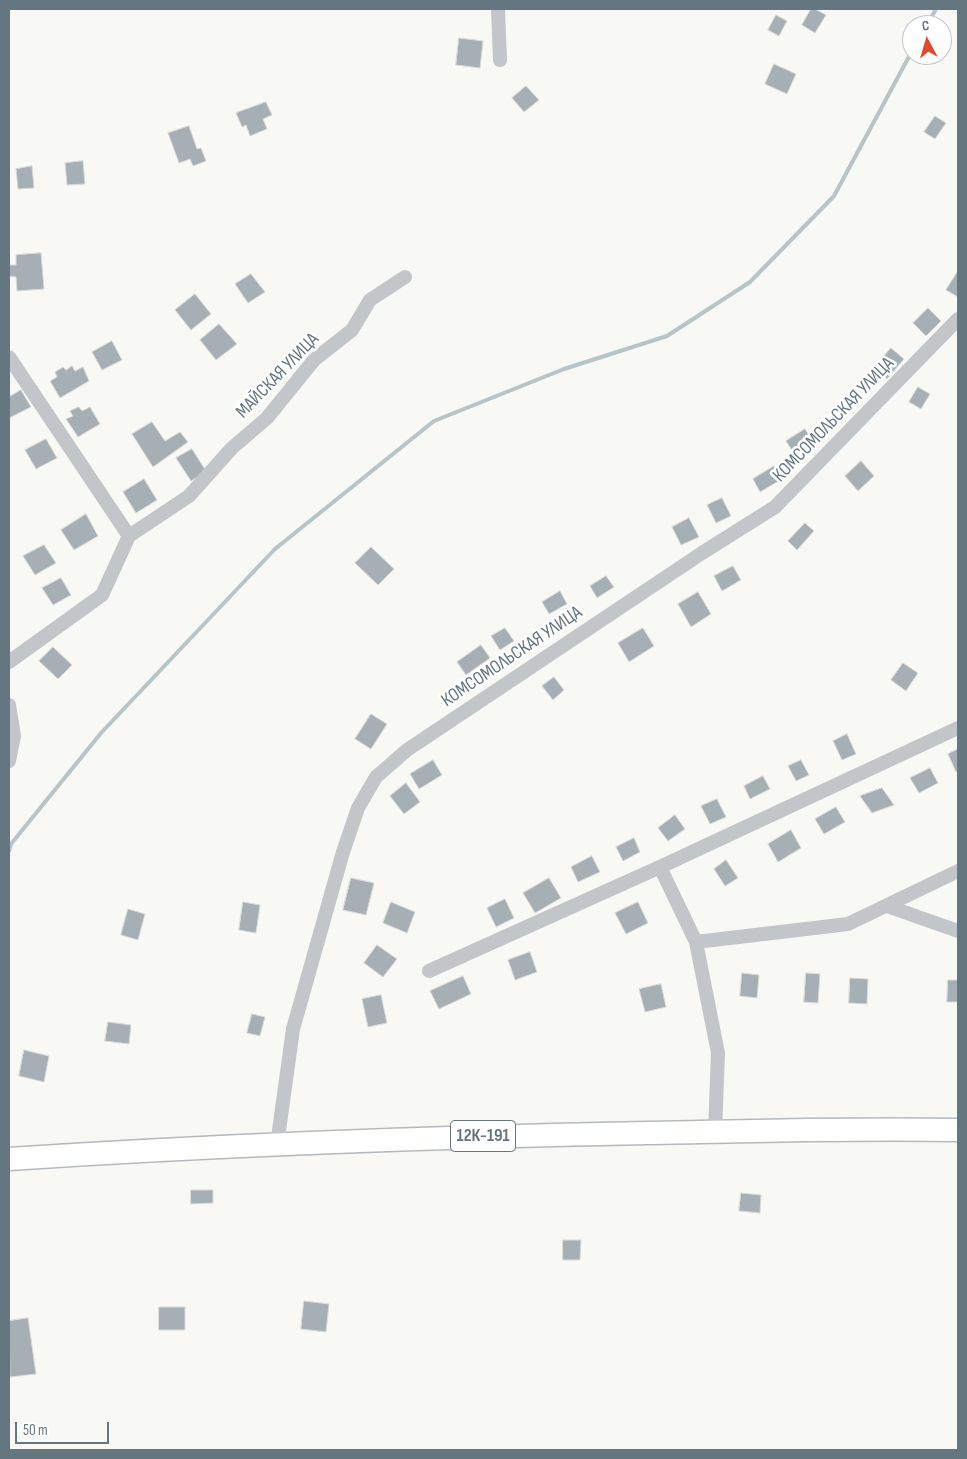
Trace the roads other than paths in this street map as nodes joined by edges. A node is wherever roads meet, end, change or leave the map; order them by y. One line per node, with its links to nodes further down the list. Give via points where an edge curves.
1 (498, 9): 2 (street)
2 (500, 60)
3 (405, 277): 6 (street, МАЙСКАЯ УЛИЦА, via 370,300 352,330 314,360 267,418 232,448 189,496)
4 (958, 319): 19 (street, КОМСОМОЛЬСКАЯ УЛИЦА, via 776,507 416,744 376,777 358,808 343,852 293,1029)
5 (9, 357): 6 (street)
6 (129, 536): 7 (street, via 102,595)
7 (9, 662)
8 (9, 705): 10 (street, via 14,736)
9 (958, 728): 11 (street)
10 (9, 761)
11 (660, 867): 15 (street); 16 (street)
12 (958, 871): 13 (street)
13 (887, 906): 14 (street); 15 (street, via 848,924)
14 (958, 931)
15 (696, 942): 18 (street, via 718,1053)
16 (428, 971)
17 (958, 1130): 18 (main road, 12К-191, via 886,1128)
18 (715, 1132): 19 (main road, 12К-191)
19 (277, 1145): 20 (main road, 12К-191)
20 (9, 1159)

